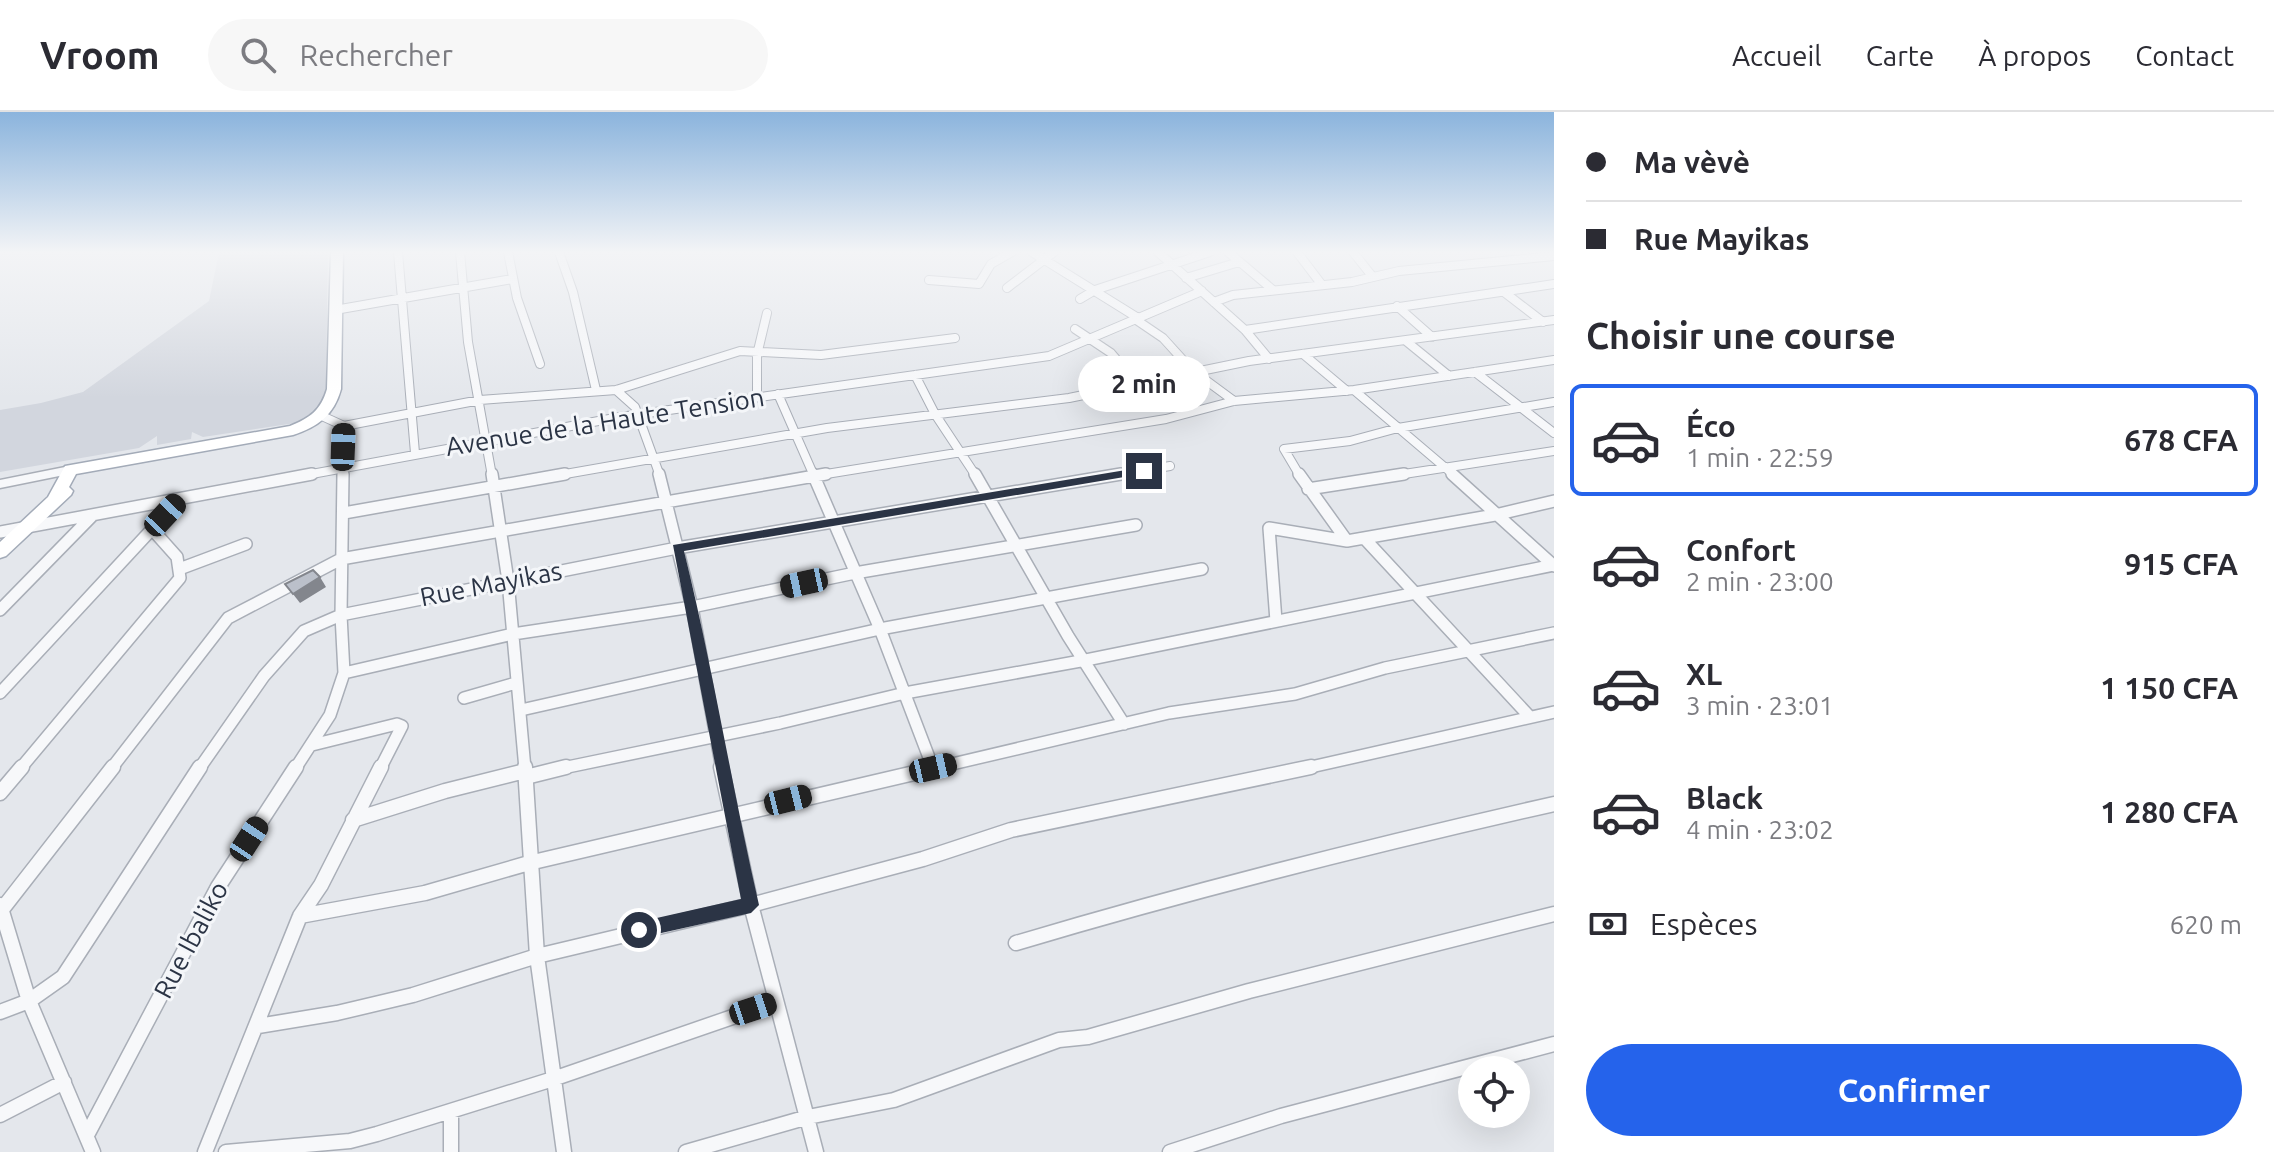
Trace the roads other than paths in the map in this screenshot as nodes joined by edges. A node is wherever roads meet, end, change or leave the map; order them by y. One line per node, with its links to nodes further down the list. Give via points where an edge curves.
1 (335, 301): 14 (main road)
2 (389, 301): 14 (street)
3 (403, 301): 44 (street)
4 (465, 301): 40 (street)
5 (518, 301): 29 (street)
6 (575, 301): 35 (street)
7 (1110, 301): 16 (street)
8 (1180, 301): 16 (street, Avenue de la Haute Tension)
9 (1218, 301): 12 (street)
10 (1439, 301): 13 (street)
11 (1515, 301): 18 (street)
12 (1214, 302): 20 (street)
13 (1397, 306): 20 (street); 21 (street)
14 (335, 310): 47 (main road, via 334,389)
15 (767, 313): 25 (street)
16 (1137, 319): 23 (street, Avenue de la Haute Tension); 30 (street)
17 (1554, 320): 18 (street)
18 (1543, 322): 21 (street)
19 (1075, 329): 23 (street)
20 (1245, 330): 27 (street)
21 (1432, 337): 24 (street)
22 (955, 338): 25 (street, via 821,355)
23 (1092, 339): 32 (street, Avenue de la Haute Tension, via 1049,356); 34 (street)
24 (1406, 341): 26 (street); 33 (street)
25 (757, 350): 36 (street, via 733,352); 39 (street)
26 (1303, 354): 27 (street); 37 (street)
27 (1269, 359): 30 (street)
28 (1554, 360): 31 (street)
29 (540, 364)
30 (1192, 370): 34 (street); 41 (street)
31 (1475, 372): 33 (street); 43 (street)
32 (915, 375): 38 (street, Avenue de la Haute Tension); 46 (street)
33 (1449, 376): 37 (street)
34 (1135, 381): 46 (street, via 1069,398)
35 (596, 390): 36 (street); 40 (street)
36 (616, 390): 45 (street)
37 (1350, 391): 41 (street); 49 (street)
38 (778, 394): 39 (street, Avenue de la Haute Tension); 51 (street)
39 (757, 397): 45 (street, Avenue de la Haute Tension)
40 (480, 400): 44 (street); 52 (street)
41 (1234, 401): 53 (street, via 1166,419)
42 (1554, 402): 43 (street)
43 (1521, 408): 49 (street); 50 (street)
44 (410, 414): 48 (street); 55 (street)
45 (639, 414): 52 (street, Avenue de la Haute Tension); 56 (street)
46 (935, 414): 51 (street); 53 (street)
47 (322, 416): 48 (street); 61 (main road, via 293,430 112,462)
48 (344, 426): 58 (street, Rue Ibaliko)
49 (1398, 428): 59 (street); 64 (street, via 1350,441 1284,449)
50 (1554, 433)
51 (793, 434): 56 (street); 60 (street)
52 (487, 439): 55 (street, Avenue de la Haute Tension); 63 (street)
53 (960, 451): 60 (street); 65 (street)
54 (1554, 451): 59 (street)
55 (415, 453): 58 (street, Avenue de la Haute Tension)
56 (654, 458): 63 (street); 67 (street)
57 (1170, 466): 65 (street, Rue Mayikas)
58 (342, 468): 66 (street, Avenue de la Haute Tension); 69 (street, Rue Ibaliko)
59 (1445, 470): 64 (street); 71 (street)
60 (814, 476): 67 (street); 72 (street)
61 (67, 479): 62 (street); 74 (main road)
62 (0, 484)
63 (493, 485): 69 (street); 77 (street)
64 (1308, 489): 79 (street)
65 (989, 496): 72 (street, Rue Mayikas); 81 (street)
66 (179, 500): 70 (street, Avenue de la Haute Tension); 75 (street)
67 (667, 500): 77 (street); 82 (street)
68 (1554, 501): 71 (street)
69 (344, 513): 84 (street, Rue Ibaliko)
70 (92, 515): 74 (street, Avenue de la Haute Tension); 93 (street)
71 (1495, 515): 78 (street); 85 (street)
72 (834, 524): 82 (street, Rue Mayikas); 88 (street)
73 (1136, 525): 81 (street)
74 (31, 526): 76 (street, Avenue de la Haute Tension); 83 (main road)
75 (152, 529): 86 (street); 104 (street)
76 (0, 532)
77 (502, 532): 84 (street); 89 (street)
78 (1364, 538): 79 (street); 90 (street)
79 (1347, 541): 95 (street, via 1269,528)
80 (246, 544): 86 (street)
81 (1019, 545): 88 (street); 91 (street)
82 (677, 548): 89 (street, Rue Mayikas); 92 (street)
83 (0, 552)
84 (341, 559): 94 (street, Rue Ibaliko); 121 (street, via 228,618)
85 (1554, 565): 90 (street)
86 (182, 568): 115 (street, via 170,593)
87 (1202, 569): 91 (street)
88 (855, 573): 92 (street); 96 (street)
89 (508, 581): 94 (street, Rue Mayikas); 98 (street)
90 (1418, 593): 95 (street); 99 (street)
91 (1047, 598): 96 (street); 100 (street)
92 (692, 607): 98 (street); 101 (street)
93 (0, 610)
94 (341, 615): 102 (street, Rue Ibaliko); 126 (street, Rue Mayikas, via 304,631 264,676 63,977)
95 (1276, 621): 100 (street)
96 (880, 629): 101 (street); 105 (street)
97 (1554, 633): 99 (street)
98 (513, 634): 102 (street); 103 (street)
99 (1467, 651): 109 (street); 110 (street, via 1295,694)
100 (1086, 660): 105 (street); 110 (street)
101 (703, 668): 107 (street); 111 (street)
102 (344, 673): 112 (street, Rue Ibaliko, via 340,693)
103 (516, 683): 106 (street); 107 (street)
104 (0, 693)
105 (905, 693): 111 (street); 113 (street)
106 (464, 698)
107 (521, 710): 114 (street)
108 (1554, 712): 109 (street)
109 (1530, 717): 120 (street, via 1011,830)
110 (1124, 724): 113 (street)
111 (717, 735): 114 (street); 117 (street)
112 (312, 745): 118 (street, via 402,726); 136 (street, Rue Ibaliko, via 218,887)
113 (933, 768): 117 (street)
114 (525, 774): 118 (street, via 445,791); 119 (street)
115 (0, 793)
116 (1554, 804): 124 (street, via 1326,856)
117 (730, 814): 119 (street); 120 (street)
118 (353, 820): 123 (street)
119 (529, 863): 123 (street, via 425,893); 125 (street)
120 (751, 905): 125 (street); 127 (street)
121 (1, 909): 126 (street)
122 (1554, 914): 135 (street, via 1088,1037 1059,1040 894,1100)
123 (300, 916): 129 (street)
124 (1016, 943)
125 (537, 956): 129 (street, via 413,995); 131 (street)
126 (29, 1001): 128 (street, Rue Mayikas); 132 (street)
127 (776, 1002): 131 (street); 135 (street)
128 (0, 1012)
129 (258, 1026): 138 (street)
130 (1554, 1044): 144 (street, via 1281,1116)
131 (553, 1079): 133 (street); 141 (street)
132 (64, 1082): 134 (street); 136 (street)
133 (451, 1112): 139 (street, via 350,1141); 140 (street)
134 (0, 1115)
135 (808, 1117): 142 (street); 143 (street)
136 (87, 1135): 137 (street)
137 (93, 1152)
138 (205, 1152)
139 (226, 1152)
140 (451, 1152)
141 (564, 1152)
142 (686, 1152)
143 (816, 1152)
144 (1170, 1152)

